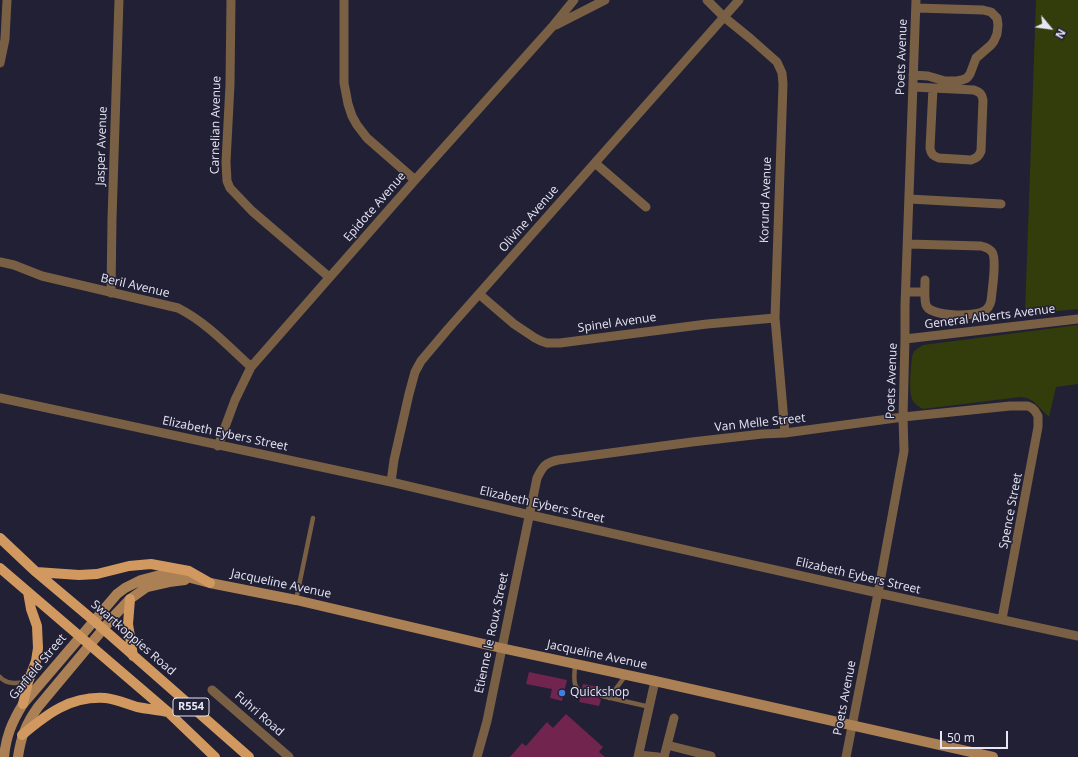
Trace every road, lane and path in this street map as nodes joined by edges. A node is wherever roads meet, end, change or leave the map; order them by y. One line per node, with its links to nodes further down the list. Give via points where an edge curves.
1 (6, 0): 12 (street, via 5,39)
2 (119, 0): 28 (street, Jasper Avenue)
3 (231, 0): 24 (street, Carnelian Avenue, via 227,181 230,188 252,211)
4 (344, 0): 17 (street, via 344,83 352,116 367,138)
5 (574, 0): 11 (street, Epidote Avenue)
6 (605, 0): 11 (street)
7 (707, 0): 10 (street, Korund Avenue)
8 (740, 0): 10 (street, Olivine Avenue)
9 (916, 4): 13 (street, Poets Avenue); 13 (street, via 991,12 997,18 998,26 994,40 976,58 967,78 945,81)
10 (724, 17): 16 (street, Olivine Avenue); 30 (street, Korund Avenue, via 777,62 782,73)
11 (552, 27): 17 (street, Epidote Avenue)
12 (0, 63)
13 (913, 75): 14 (street, Poets Avenue)
14 (913, 87): 15 (street); 18 (street, Poets Avenue)
15 (933, 88): 15 (street, via 974,90 982,95 981,151 976,159 939,158 931,153)
16 (595, 163): 20 (street); 29 (street, Olivine Avenue)
17 (415, 180): 24 (street, Epidote Avenue)
18 (909, 199): 19 (street); 21 (street, Poets Avenue)
19 (1001, 204)
20 (646, 207)
21 (908, 244): 26 (street, Poets Avenue); 27 (street, via 981,246 993,253 991,301 984,311 960,315 936,313 926,305)
22 (0, 255): 23 (street, Beril Avenue)
23 (4, 263): 28 (street, Beril Avenue, via 42,276)
24 (329, 277): 33 (street, Epidote Avenue)
25 (925, 280): 27 (street)
26 (906, 292): 27 (street); 32 (street, Poets Avenue)
27 (925, 292)
28 (111, 293): 33 (street, Beril Avenue, via 171,306 186,312)
29 (479, 294): 30 (street, Spinel Avenue, via 523,330 547,343); 39 (street, Olivine Avenue, via 428,352 415,372)
30 (775, 318): 37 (street, Korund Avenue)
31 (1078, 319): 32 (street, General Alberts Avenue)
32 (906, 339): 36 (street, Poets Avenue)
33 (251, 367): 38 (street, Epidote Avenue, via 235,400)
34 (0, 398): 38 (street, Elizabeth Eybers Street)
35 (1032, 408): 36 (street, Van Melle Street, via 1010,406); 51 (street, Spence Street, via 1038,416 1038,427)
36 (903, 416): 37 (street, Van Melle Street); 48 (street, Poets Avenue, via 904,451)
37 (785, 433): 40 (street, Van Melle Street, via 692,442 566,458 546,463 537,478)
38 (218, 446): 39 (street, Elizabeth Eybers Street)
39 (391, 482): 40 (street, Elizabeth Eybers Street)
40 (530, 514): 48 (street, Elizabeth Eybers Street); 57 (street, Etienne le Roux Street)
41 (313, 518): 50 (lane)
42 (0, 538): 44 (main road, Swartkoppies Road / R554)
43 (0, 568): 47 (main road, R554)
44 (36, 572): 46 (main road, via 97,574 129,566 151,564 189,571); 52 (main road, Swartkoppies Road / R554)
45 (195, 580): 46 (street, Jacqueline Avenue); 49 (street, Jacqueline Avenue, via 156,584); 52 (street, Jacqueline Avenue, via 171,574 141,580 116,594)
46 (210, 583): 50 (street, Jacqueline Avenue)
47 (28, 592): 55 (main road, R554); 63 (main road, via 37,626 38,648)
48 (878, 593): 51 (street, Elizabeth Eybers Street); 72 (street, Poets Avenue)
49 (130, 599): 53 (street, Jacqueline Avenue); 58 (main road, via 128,624)
50 (296, 600): 57 (street, Jacqueline Avenue)
51 (1002, 619): 54 (street, Elizabeth Eybers Street)
52 (93, 620): 53 (main road, Swartkoppies Road / R554); 55 (street, Garfield Street)
53 (104, 629): 56 (street, Jacqueline Avenue); 58 (main road, Swartkoppies Road / R554)
54 (1078, 636)
55 (80, 637): 56 (main road, R554); 68 (street, Garfield Street)
56 (90, 645): 70 (main road, R554); 73 (street, Jacqueline Avenue, via 38,707)
57 (501, 648): 59 (street, Jacqueline Avenue); 83 (street, Etienne le Roux Street)
58 (133, 656): 81 (main road, Swartkoppies Road / R554)
59 (575, 664): 60 (street, Jacqueline Avenue); 65 (lane, via 574,682)
60 (626, 675): 62 (street, Jacqueline Avenue); 67 (lane)
61 (0, 677): 63 (lane, via 4,682)
62 (655, 681): 69 (street); 72 (street, Jacqueline Avenue)
63 (28, 682): 68 (main road)
64 (212, 690): 82 (street, Fuhri Road)
65 (582, 692)
66 (602, 696): 67 (lane)
67 (609, 698): 69 (lane)
68 (23, 704): 78 (street, Garfield Street, via 9,732)
69 (650, 707): 75 (street)
70 (168, 712): 73 (main road, via 105,698 86,699 65,705 50,713); 80 (main road, R554)
71 (674, 718): 74 (street)
72 (852, 725): 77 (street, Jacqueline Avenue); 86 (street, Poets Avenue)
73 (22, 735): 79 (street, Jacqueline Avenue)
74 (667, 745): 76 (street); 85 (street)
75 (639, 756): 84 (street)
76 (711, 756)
77 (979, 756): 87 (street, Jacqueline Avenue)
78 (4, 757)
79 (18, 757)
80 (215, 757)
81 (249, 757)
82 (289, 757)
83 (478, 757)
84 (658, 757)
85 (664, 757)
86 (846, 757)
87 (993, 757)

